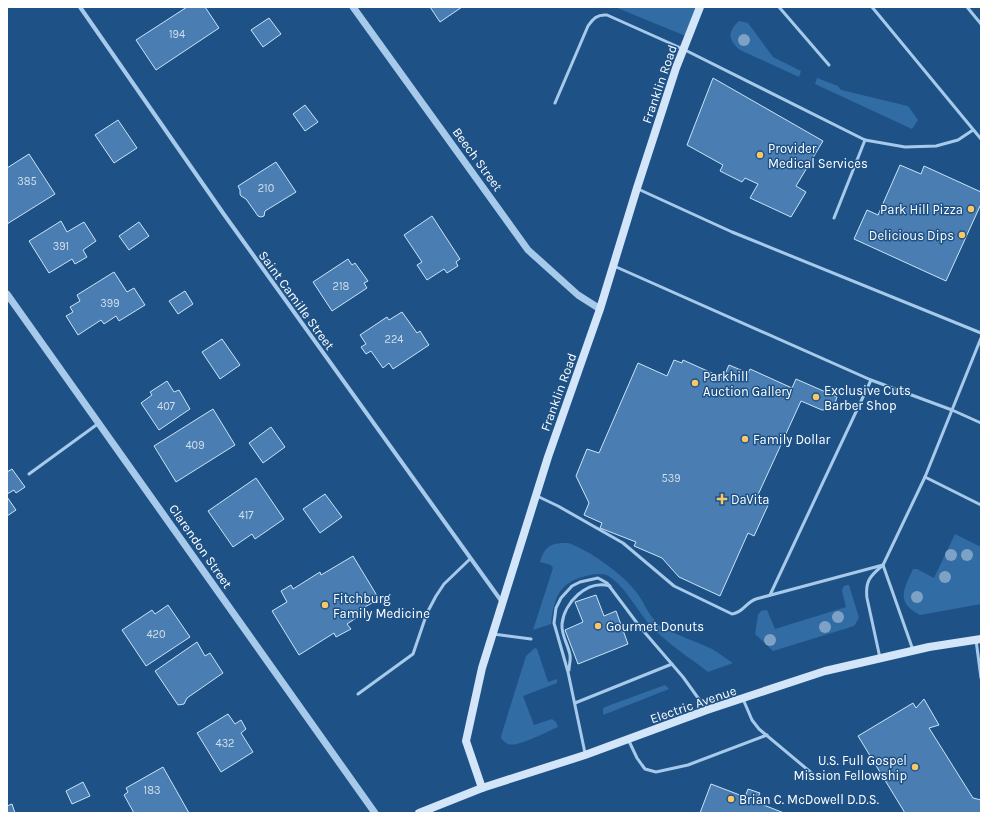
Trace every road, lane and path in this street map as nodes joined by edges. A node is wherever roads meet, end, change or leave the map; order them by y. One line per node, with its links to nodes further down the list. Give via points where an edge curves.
1 (80, 7): 29 (street, Saint Camille Street, via 223,213)
2 (353, 7): 18 (street, Beech Street, via 528,250 578,295)
3 (700, 7): 8 (main road, Franklin Road)
4 (779, 7): 9 (lane)
5 (872, 7): 11 (lane)
6 (967, 7): 7 (lane)
7 (981, 24)
8 (683, 48): 10 (lane, via 601,14 588,26); 13 (lane); 14 (main road, Franklin Road)
9 (830, 65)
10 (555, 103)
11 (974, 130): 12 (lane); 13 (lane, via 958,140 936,146 905,147)
12 (981, 139)
13 (865, 140): 15 (lane)
14 (637, 188): 16 (main road, Franklin Road); 19 (lane, via 732,232)
15 (834, 218)
16 (614, 266): 18 (main road, Franklin Road); 21 (lane)
17 (7, 294): 23 (street, Clarendon Street)
18 (600, 309): 27 (main road, Franklin Road)
19 (981, 333)
20 (981, 338): 22 (lane)
21 (871, 380): 22 (lane); 32 (lane)
22 (952, 410): 24 (lane); 26 (lane)
23 (98, 423): 25 (lane); 51 (street, Clarendon Street)
24 (981, 423)
25 (29, 474)
26 (925, 477): 28 (lane); 30 (lane)
27 (536, 495): 32 (lane, via 623,543 674,586 732,614 741,612 752,600); 33 (main road, Franklin Road)
28 (981, 505)
29 (470, 558): 33 (street, Saint Camille Street); 42 (lane, via 444,584 436,596 427,613 413,654)
30 (883, 565): 32 (lane); 37 (lane); 38 (lane, via 873,573 866,589 871,624)
31 (611, 587): 39 (lane); 40 (lane, via 601,584 584,590 567,609 562,631 570,656); 40 (lane, via 602,580 592,578 572,586 561,598 556,608 554,623)
32 (770, 595)
33 (502, 602): 34 (main road, Franklin Road)
34 (492, 634): 35 (lane); 50 (main road, Franklin Road, via 466,741)
35 (531, 639)
36 (979, 639): 37 (main road, Electric Avenue); 41 (lane)
37 (913, 650): 38 (main road, Electric Avenue)
38 (880, 658): 43 (main road, Electric Avenue, via 825,672)
39 (672, 664): 44 (lane); 45 (lane)
40 (568, 672): 44 (lane)
41 (981, 678)
42 (358, 694)
43 (743, 699): 45 (main road, Electric Avenue); 46 (lane, via 752,720)
44 (575, 703): 48 (lane)
45 (707, 710): 47 (main road, Electric Avenue)
46 (767, 735): 47 (lane, via 688,765 656,772 645,769); 49 (lane)
47 (628, 739): 48 (main road, Electric Avenue)
48 (586, 755): 50 (main road, Electric Avenue)
49 (814, 775)
50 (482, 788): 52 (main road, Electric Avenue)
51 (375, 813)
52 (419, 813)

